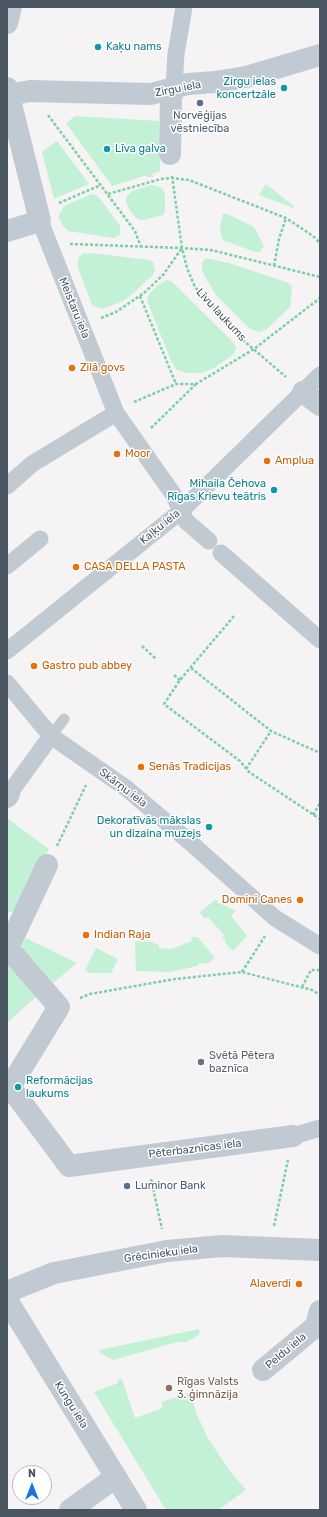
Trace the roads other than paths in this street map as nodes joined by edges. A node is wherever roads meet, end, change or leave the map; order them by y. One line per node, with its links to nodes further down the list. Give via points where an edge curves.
1 (11, 7): 3 (street)
2 (184, 7): 5 (street, via 176,54)
3 (7, 23)
4 (320, 55): 5 (street, Zirgu iela, via 246,77)
5 (174, 88): 6 (street, Zirgu iela, via 152,94); 7 (street, via 171,97)
6 (8, 91): 8 (street, Meistaru iela)
7 (171, 163)
8 (39, 216): 9 (street); 12 (street, Meistaru iela)
9 (7, 231)
10 (320, 375): 11 (street, Kaļķu iela)
11 (312, 398): 14 (street, Kaļķu iela)
12 (117, 414): 13 (street, via 32,464); 14 (street, Meistaru iela, via 173,494)
13 (7, 486)
14 (181, 510): 16 (street, Meistaru iela, via 186,521); 20 (street, Kaļķu iela)
15 (40, 539): 18 (street)
16 (209, 541)
17 (221, 553): 19 (street)
18 (7, 566)
19 (320, 640)
20 (7, 651)
21 (7, 684): 23 (street, Skārņu iela)
22 (64, 720): 23 (lane)
23 (51, 736): 24 (street); 26 (street, Skārņu iela, via 126,788 276,918)
24 (8, 796)
25 (47, 866): 27 (street)
26 (320, 946)
27 (7, 948): 28 (street, via 60,1007)
28 (9, 1088): 30 (street, Pēterbaznīcas iela, via 69,1166)
29 (320, 1128): 30 (street, Pēterbaznīcas iela)
30 (293, 1136)
31 (320, 1250): 32 (street, Grēcinieku iela, via 222,1246 167,1251 54,1273)
32 (7, 1292)
33 (7, 1300): 36 (street, Kungu iela)
34 (320, 1311): 35 (street, Peldu iela, via 316,1326)
35 (263, 1370)
36 (116, 1477): 37 (street); 38 (street, Kungu iela)
37 (70, 1510)
38 (136, 1510)

